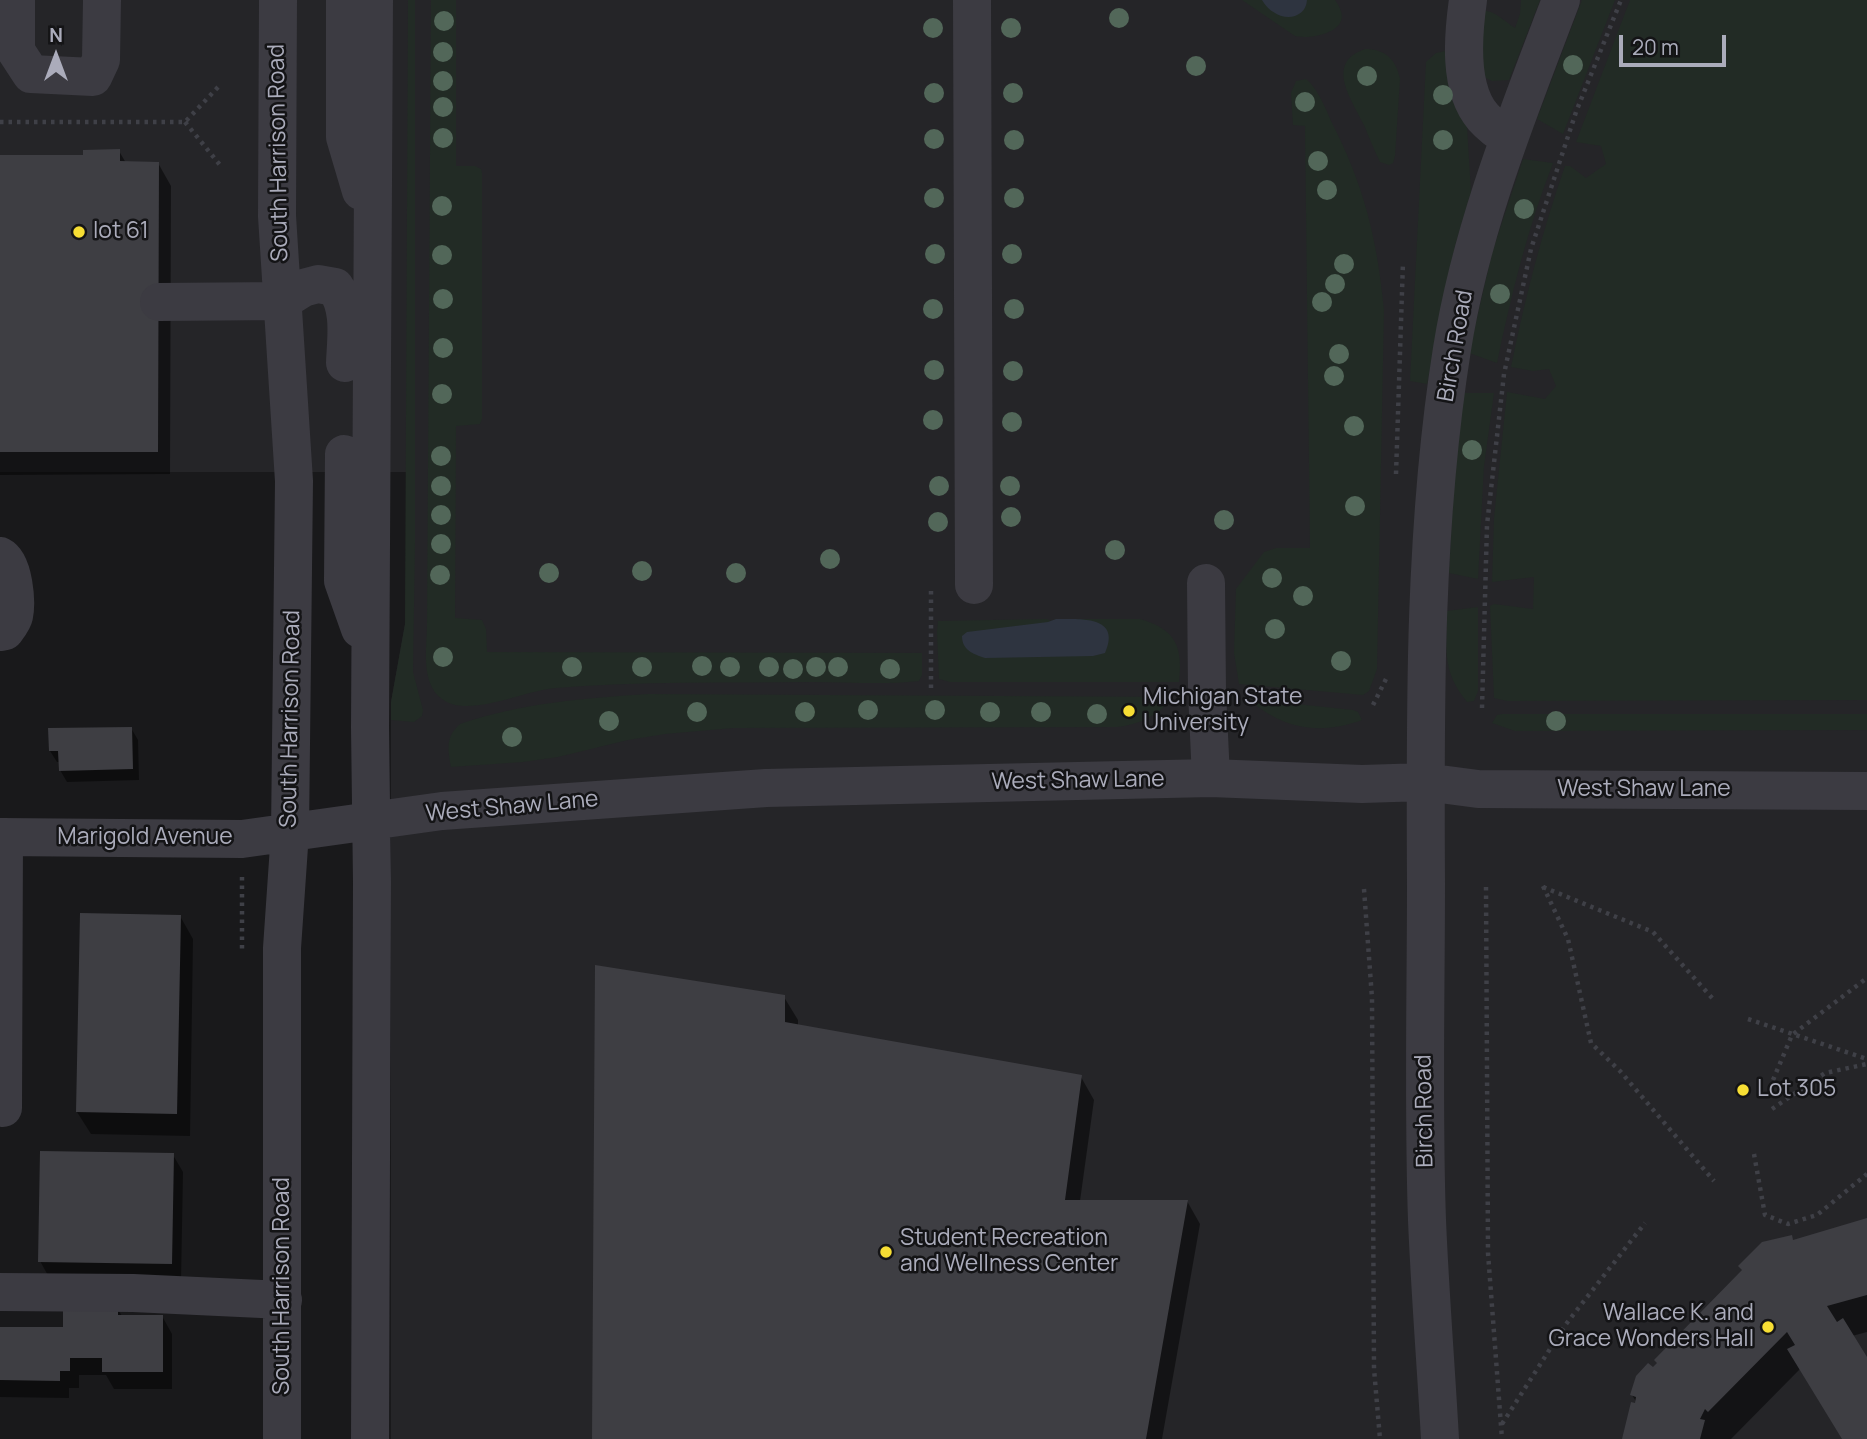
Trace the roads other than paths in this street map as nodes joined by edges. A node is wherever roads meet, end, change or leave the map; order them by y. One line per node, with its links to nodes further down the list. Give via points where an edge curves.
1 (16, 0): 2 (street, via 16,51 31,74 93,77 101,60)
2 (102, 0)
3 (278, 0): 11 (street, South Harrison Road, via 277,216)
4 (345, 0): 10 (street, via 345,137)
5 (374, 0): 10 (street)
6 (972, 0): 15 (street)
7 (1468, 0): 9 (street, via 1465,50 1469,89 1482,116)
8 (1561, 0): 9 (street, Birch Road)
9 (1509, 138): 19 (street, Birch Road, via 1473,254 1452,347 1430,555)
10 (373, 229): 17 (street)
11 (282, 301): 12 (street); 17 (street, via 318,284 335,287 343,298 343,580); 22 (street, South Harrison Road, via 294,481)
12 (159, 302)
13 (0, 556): 16 (street, via 13,574 14,617)
14 (1206, 583): 18 (street)
15 (974, 585)
16 (0, 632)
17 (370, 658): 21 (street)
18 (1211, 778): 19 (street, West Shaw Lane); 21 (street, West Shaw Lane, via 766,789 442,811)
19 (1425, 782): 20 (street, West Shaw Lane, via 1478,789); 29 (street, Birch Road, via 1427,1207)
20 (1867, 791)
21 (372, 822): 22 (street, West Shaw Lane); 28 (street)
22 (290, 832): 23 (street, Marigold Avenue, via 242,839); 26 (street, South Harrison Road, via 282,948)
23 (2, 837): 24 (street)
24 (3, 1108)
25 (0, 1292): 26 (street)
26 (283, 1300): 27 (street, South Harrison Road)
27 (282, 1439)
28 (370, 1439)
29 (1440, 1439)

